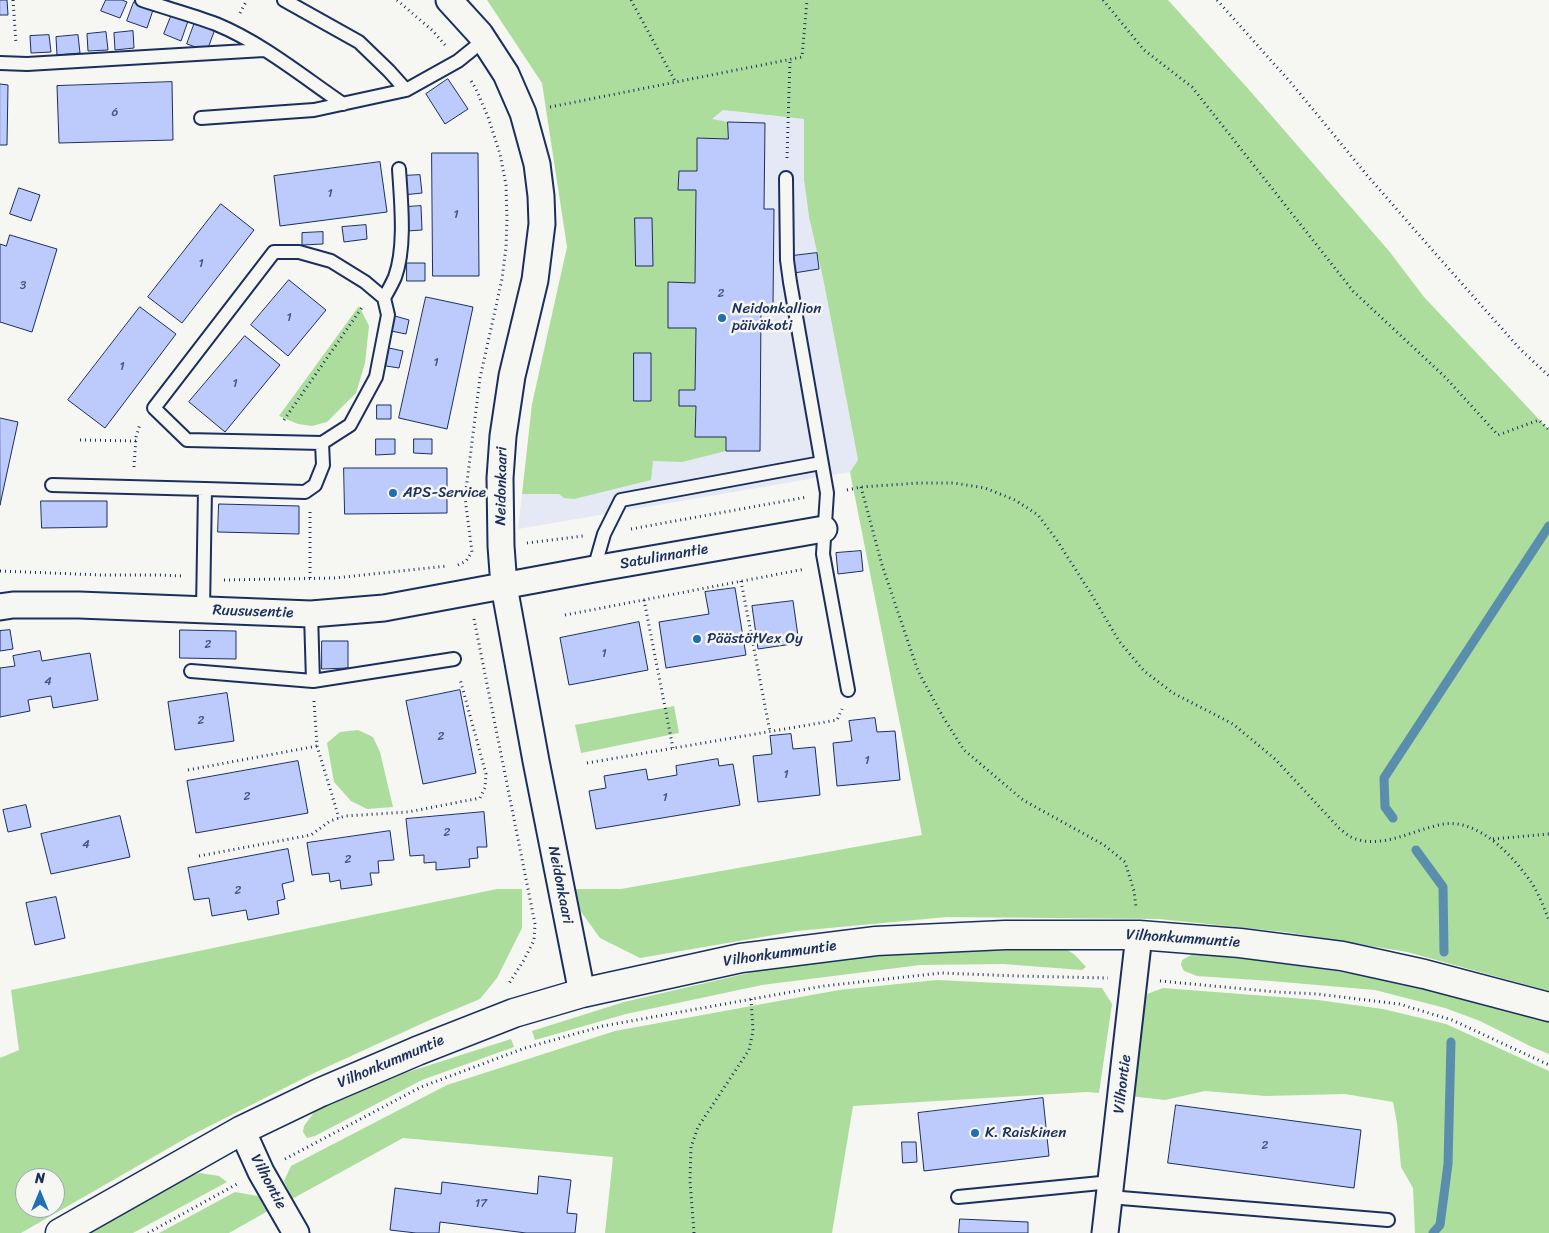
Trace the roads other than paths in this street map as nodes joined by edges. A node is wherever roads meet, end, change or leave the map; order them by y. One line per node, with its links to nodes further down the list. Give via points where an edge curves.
1 (142, 0): 5 (lane, via 216,24)
2 (284, 0): 7 (lane, via 359,42)
3 (449, 0): 4 (street, Neidonkaari)
4 (484, 40): 7 (lane, via 458,61); 19 (street, Neidonkaari, via 506,74 523,113 537,164 541,196 542,224 535,280 512,376 503,436 500,478)
5 (264, 50): 6 (lane); 8 (lane)
6 (0, 63)
7 (406, 90): 8 (lane)
8 (343, 104): 9 (lane, via 314,110)
9 (201, 118)
10 (399, 169): 12 (lane, via 400,252 395,277)
11 (786, 178): 14 (lane, via 787,260)
12 (379, 294): 13 (lane, via 388,315 376,377 350,425); 13 (lane, via 331,261 300,252 274,252 154,408 187,440)
13 (322, 443): 16 (lane, via 322,465 315,485 305,492)
14 (821, 463): 17 (lane, via 827,493); 18 (lane, via 621,500 604,534)
15 (52, 485): 16 (lane)
16 (205, 489): 21 (lane)
17 (824, 529): 18 (street, Satulinnantie); 26 (lane, via 823,554)
18 (594, 569): 19 (street, Satulinnantie)
19 (504, 586): 22 (street, Ruususentie, via 384,608); 28 (street, Neidonkaari)
20 (0, 607): 21 (street, Ruususentie, via 79,605)
21 (204, 610): 22 (street, Ruususentie)
22 (311, 614): 25 (lane)
23 (454, 659): 25 (lane)
24 (190, 671): 25 (lane)
25 (313, 682)
26 (848, 690)
27 (1140, 935): 28 (street, Vilhonkummuntie, via 1005,935 876,941 741,958); 29 (street, Vilhonkummuntie, via 1342,956); 31 (street, Vilhontie)
28 (582, 993): 30 (street, Vilhonkummuntie, via 514,1013 391,1062)
29 (1549, 1007)
30 (242, 1130): 34 (street, Vilhonkummuntie); 35 (street, Vilhontie, via 261,1172)
31 (1110, 1190): 32 (lane); 33 (lane); 36 (street, Vilhontie)
32 (958, 1197)
33 (1388, 1220)
34 (60, 1233)
35 (296, 1233)
36 (1105, 1233)

